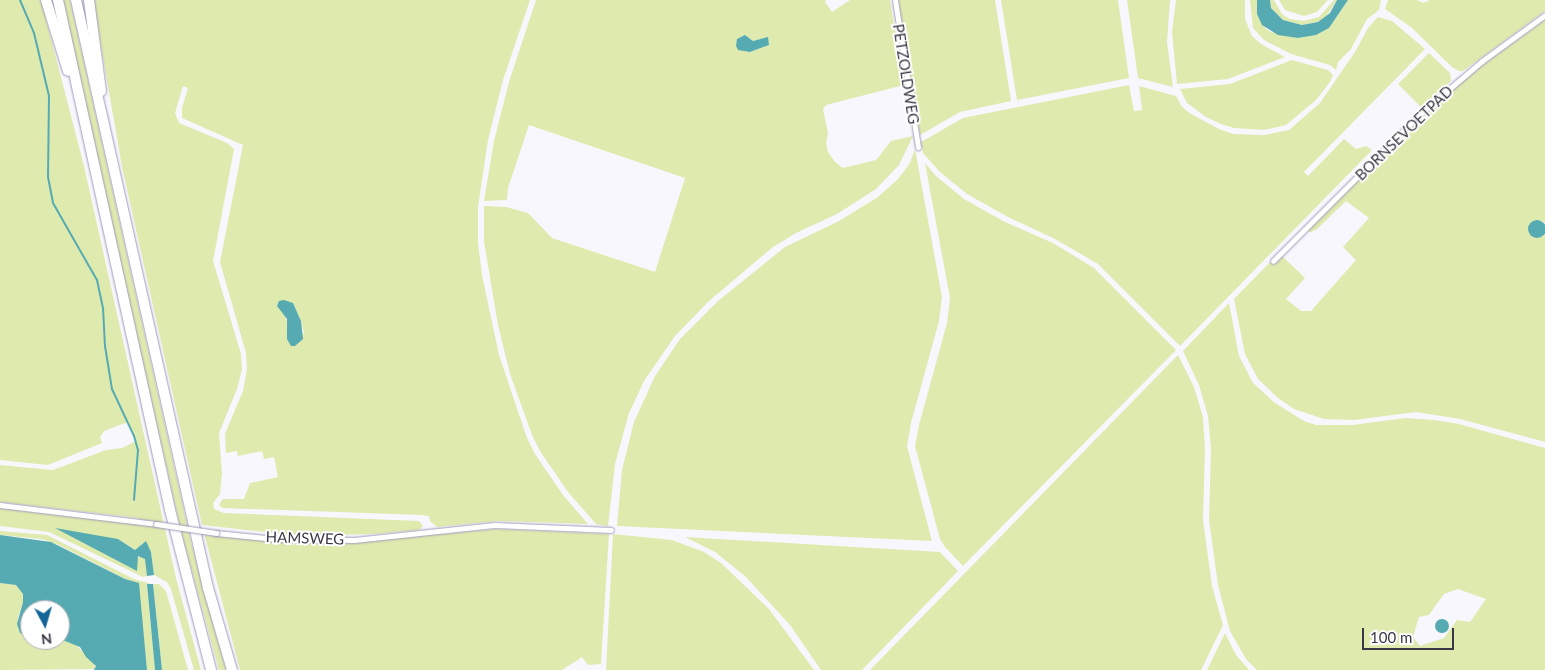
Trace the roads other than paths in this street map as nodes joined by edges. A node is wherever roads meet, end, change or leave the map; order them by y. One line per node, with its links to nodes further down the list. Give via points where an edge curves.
1 (46, 0): 7 (highway)
2 (58, 0): 7 (highway)
3 (76, 0): 8 (highway)
4 (89, 0): 8 (highway)
5 (895, 0): 9 (street, PETZOLDWEG)
6 (1545, 15): 10 (street, BORNSEVOETPAD, via 1482,61 1422,112)
7 (84, 118): 13 (highway, via 170,510)
8 (103, 123): 14 (highway, via 208,588)
9 (918, 147)
10 (1273, 261)
11 (0, 506): 12 (street, HAMSWEG, bridge, via 276,539 354,540 494,525)
12 (611, 530)
13 (211, 670)
14 (232, 670)

